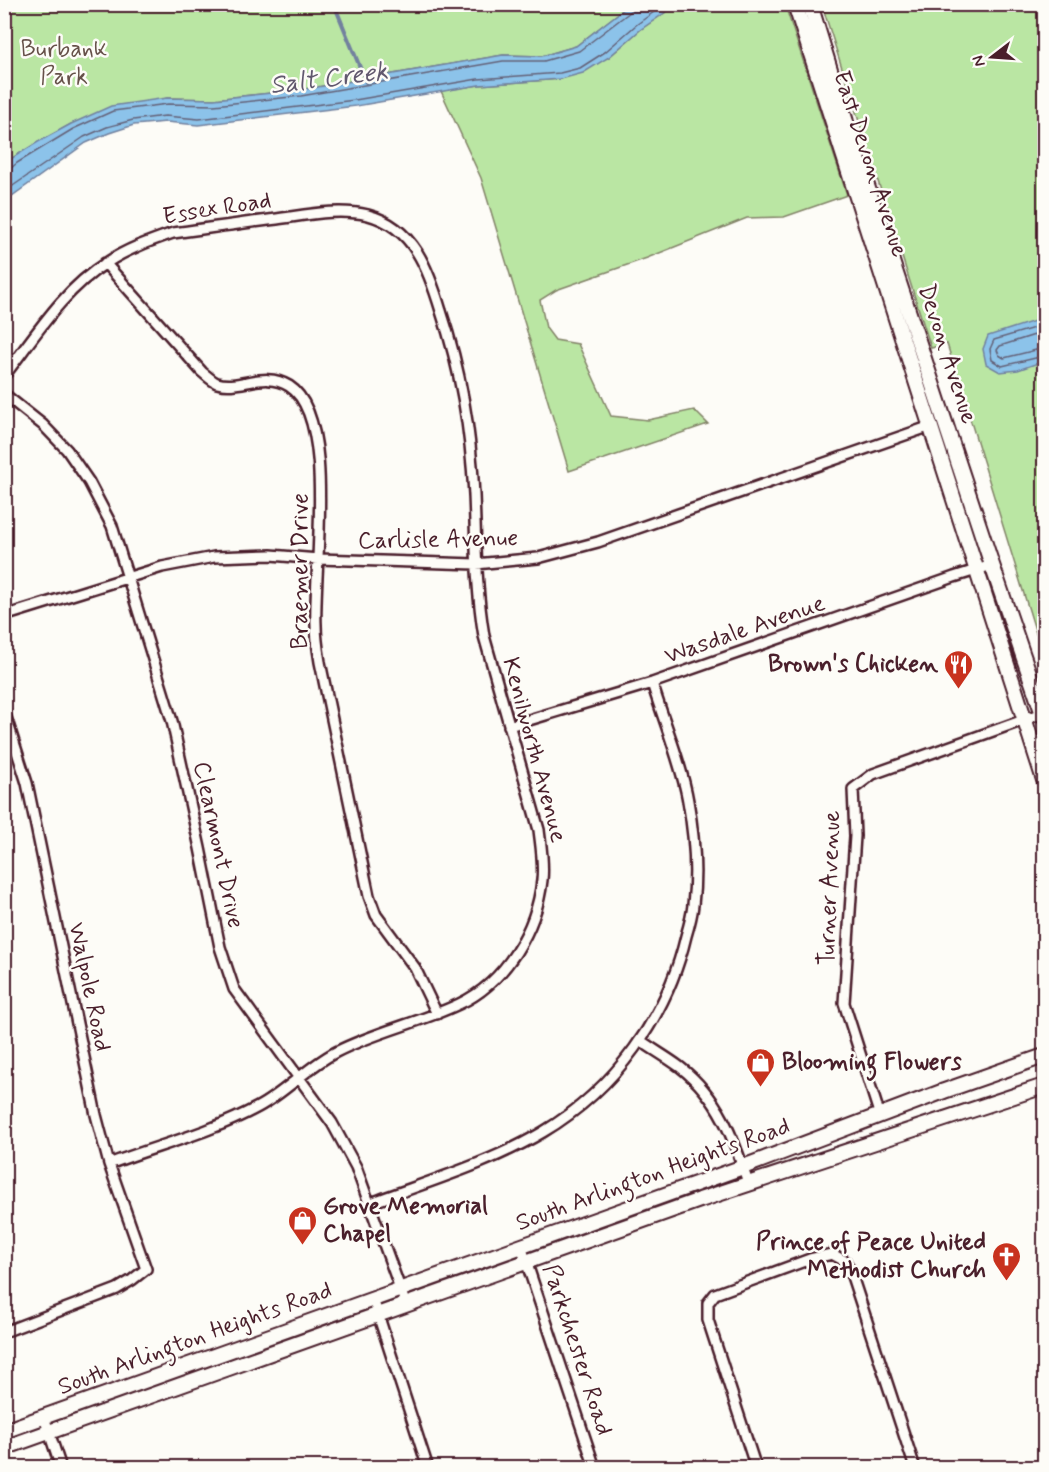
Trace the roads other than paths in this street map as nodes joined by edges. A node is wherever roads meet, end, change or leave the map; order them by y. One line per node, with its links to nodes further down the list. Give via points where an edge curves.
1 (795, 4): 5 (main road, East Devon Avenue)
2 (810, 4): 11 (main road, Devon Avenue)
3 (105, 263): 4 (street, Essex Road, via 173,233 350,212 369,215 404,236); 6 (street, Essex Road, via 58,306); 9 (street, Braemer Drive, via 202,372 217,383 280,381 303,401 312,421 318,456)
4 (429, 274): 10 (street, Kenilworth Avenue, via 450,342 467,420)
5 (903, 337): 8 (main road, Devon Avenue)
6 (4, 376)
7 (4, 394): 13 (street, Clearmont Drive, via 43,425 89,482 112,526)
8 (931, 426): 10 (street, Carlisle Avenue, via 598,542 538,558); 12 (main road, Devon Avenue)
9 (318, 559): 10 (street, Carlisle Avenue); 13 (street, Carlisle Avenue, via 271,555 214,557); 21 (street, Braemer Drive, via 316,625 320,662 369,896 376,915 415,968)
10 (476, 564): 19 (street, Kenilworth Avenue, via 484,636)
11 (992, 566): 12 (street, Wasdale Avenue); 17 (main road, Devon Avenue)
12 (978, 569): 15 (street, Wasdale Avenue); 18 (main road, Devon Avenue)
13 (127, 578): 14 (street, Carlisle Avenue); 24 (street, Clearmont Drive, via 172,721 219,947 234,989)
14 (4, 616)
15 (652, 683): 19 (street, Wasdale Avenue); 22 (street, via 688,798 694,852 693,906 681,960 664,1002)
16 (4, 711): 27 (street, Walpole Road, via 27,783)
17 (1044, 715): 18 (street, Turner Avenue)
18 (1024, 720): 20 (main road, Devon Avenue); 26 (street, Turner Avenue, via 873,774 853,789 856,830 844,1003)
19 (509, 726): 21 (street, Kenilworth Avenue, via 539,830 543,855 539,900 520,946 503,970 462,1003)
20 (1044, 780)
21 (437, 1014): 24 (street, Kenilworth Avenue, via 336,1052)
22 (641, 1041): 28 (street, via 702,1087 730,1133); 30 (street, via 596,1094 541,1134 500,1154)
23 (1044, 1056): 26 (main road, South Arlington Heights Road)
24 (299, 1077): 27 (street, Kenilworth Avenue, via 261,1106 224,1125); 30 (street, Clearmont Drive, via 332,1122)
25 (1044, 1086): 29 (main road, South Arlington Heights Road)
26 (880, 1116): 28 (main road, South Arlington Heights Road)
27 (109, 1164): 37 (street, Walpole Road, via 146,1269 117,1289)
28 (743, 1167): 29 (street); 31 (main road, South Arlington Heights Road)
29 (748, 1184): 32 (main road, South Arlington Heights Road)
30 (371, 1203): 33 (street, Clearmont Drive)
31 (521, 1246): 32 (street, Parkchester Road); 33 (main road, South Arlington Heights Road)
32 (527, 1262): 35 (main road, South Arlington Heights Road); 44 (street, Parkchester Road)
33 (401, 1289): 34 (main road, South Arlington Heights Road); 35 (street, Clearmont Drive)
34 (373, 1299): 36 (street); 38 (main road, South Arlington Heights Road)
35 (406, 1305): 36 (main road, South Arlington Heights Road)
36 (378, 1315): 40 (main road, South Arlington Heights Road); 43 (street)
37 (4, 1332)
38 (44, 1417): 39 (main road, South Arlington Heights Road); 40 (street)
39 (4, 1431)
40 (49, 1433): 41 (main road, South Arlington Heights Road); 42 (street)
41 (4, 1448)
42 (61, 1467)
43 (428, 1467)
44 (595, 1467)
45 (756, 1467): 46 (street, via 708,1320 708,1303 715,1294 831,1254 845,1261 850,1269)
46 (915, 1467)

